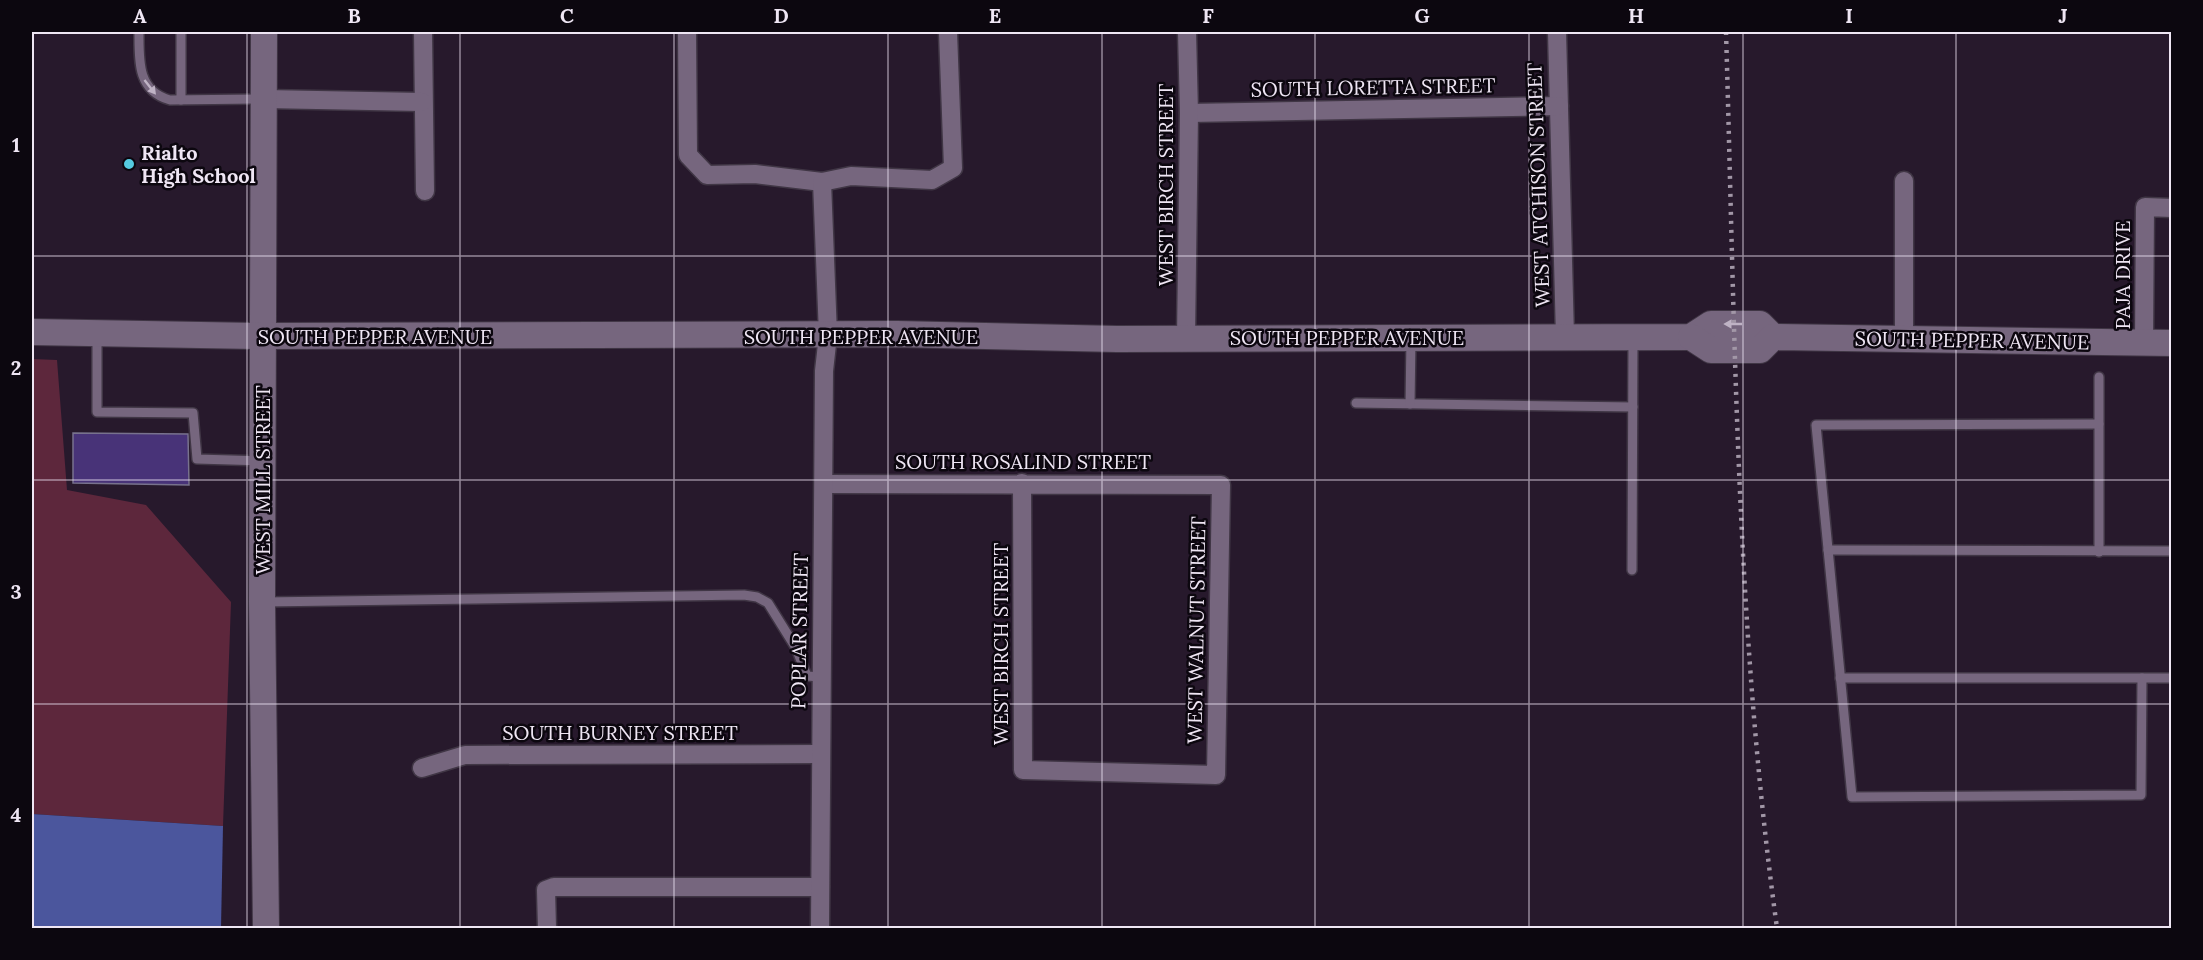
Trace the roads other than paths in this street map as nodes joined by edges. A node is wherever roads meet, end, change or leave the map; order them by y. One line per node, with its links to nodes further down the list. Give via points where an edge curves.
1 (139, 32): 10 (lane, one-way to 10, via 139,69 147,86 159,97)
2 (181, 32): 10 (lane)
3 (264, 32): 9 (main road, WEST MILL STREET)
4 (423, 32): 11 (street)
5 (687, 32): 15 (street, via 688,154 707,175 755,174)
6 (948, 32): 15 (street, via 953,168 932,180 851,176)
7 (1187, 32): 13 (street, WEST BIRCH STREET)
8 (1557, 32): 12 (street, WEST ATCHISON STREET)
9 (265, 99): 10 (lane); 11 (street); 21 (main road, WEST MILL STREET)
10 (181, 100)
11 (422, 102): 16 (street)
12 (1559, 106): 13 (street, SOUTH LORETTA STREET); 23 (street, WEST ATCHISON STREET)
13 (1189, 113): 25 (street, WEST BIRCH STREET)
14 (1904, 181): 26 (street)
15 (822, 182): 20 (street, POPLAR STREET)
16 (426, 191)
17 (2172, 208): 27 (street, PAJA DRIVE, via 2145,207)
18 (32, 332): 19 (main road, SOUTH PEPPER AVENUE)
19 (97, 333): 21 (main road, SOUTH PEPPER AVENUE); 34 (lane, via 97,412 193,413 197,459)
20 (828, 335): 21 (main road, SOUTH PEPPER AVENUE); 25 (main road, SOUTH PEPPER AVENUE); 36 (street, POPLAR STREET, via 824,371)
21 (262, 336): 34 (main road, WEST MILL STREET)
22 (1411, 337): 23 (main road, SOUTH PEPPER AVENUE); 25 (main road, SOUTH PEPPER AVENUE); 31 (lane)
23 (1565, 337): 24 (main road, SOUTH PEPPER AVENUE)
24 (1633, 337): 26 (main road, SOUTH PEPPER AVENUE, via 1691,337 1711,350 1760,350 1773,337); 32 (lane)
25 (1186, 338)
26 (1904, 339): 27 (main road, SOUTH PEPPER AVENUE)
27 (2144, 343): 28 (main road, SOUTH PEPPER AVENUE)
28 (2172, 343)
29 (2099, 377): 33 (lane)
30 (1356, 403): 31 (lane)
31 (1410, 404): 32 (lane)
32 (1633, 407): 41 (lane)
33 (2099, 424): 38 (lane, via 1816,425); 40 (lane)
34 (262, 461): 42 (main road, WEST MILL STREET)
35 (1022, 483): 36 (street, SOUTH ROSALIND STREET); 37 (street, SOUTH ROSALIND STREET); 49 (street, WEST BIRCH STREET, via 1023,770)
36 (824, 484): 43 (street, POPLAR STREET)
37 (1221, 485): 49 (street, WEST WALNUT STREET)
38 (1828, 550): 40 (lane); 44 (lane)
39 (2172, 551): 40 (lane)
40 (2099, 552)
41 (1632, 570)
42 (262, 602): 43 (lane, via 744,595 768,603 796,648 804,672 807,676); 51 (main road, WEST MILL STREET)
43 (821, 676): 47 (street, POPLAR STREET)
44 (1840, 678): 45 (lane); 45 (lane, via 1852,797 2141,795)
45 (2142, 678): 46 (lane)
46 (2172, 678)
47 (819, 754): 48 (street, SOUTH BURNEY STREET, via 465,755); 50 (street, POPLAR STREET)
48 (422, 768)
49 (1216, 775)
50 (820, 887): 52 (street, via 558,887 546,890); 53 (street, POPLAR STREET)
51 (266, 928)
52 (547, 928)
53 (820, 928)

